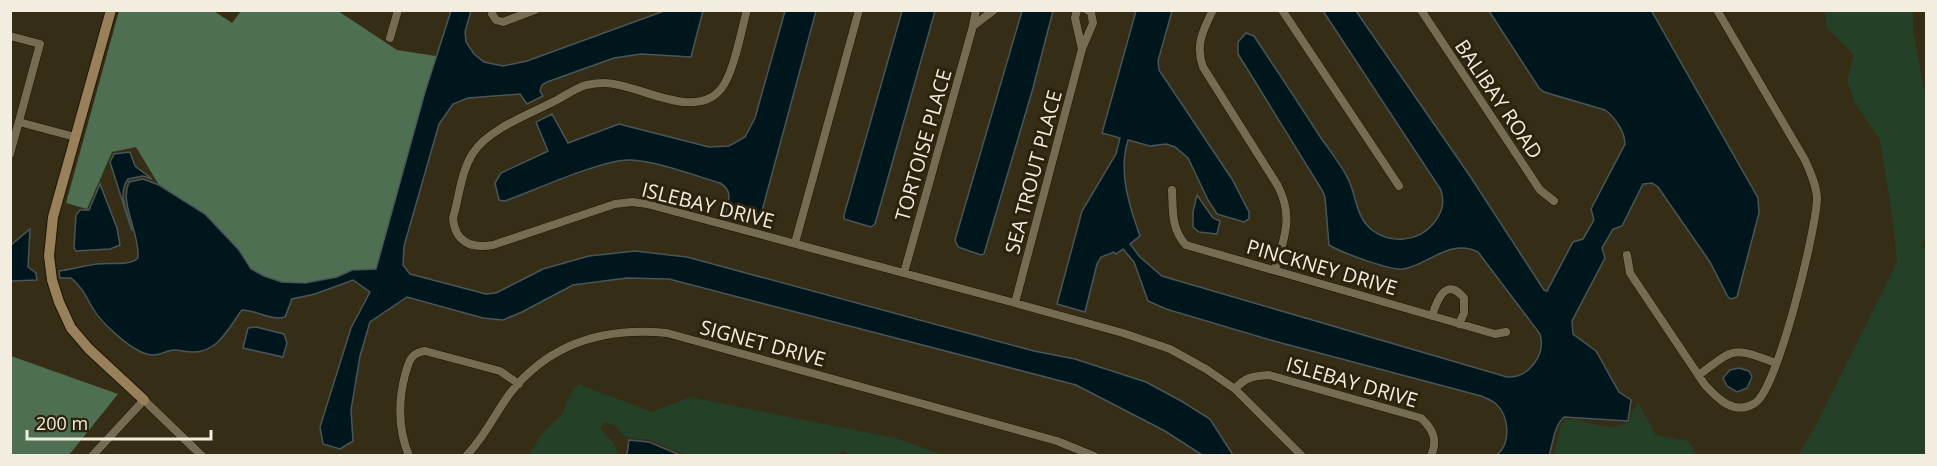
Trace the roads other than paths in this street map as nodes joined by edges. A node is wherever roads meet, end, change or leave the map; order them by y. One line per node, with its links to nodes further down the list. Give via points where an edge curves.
1 (111, 10): 20 (street)
2 (398, 10): 17 (street)
3 (493, 10): 14 (street, via 496,20 503,22)
4 (747, 10): 25 (street, ISLEBAY DRIVE, via 721,89 708,98 694,103 616,84 586,85 482,142 468,162 454,227 458,237 480,248 615,204 632,202)
5 (859, 10): 25 (street)
6 (976, 10): 15 (street, TORTOISE PLACE)
7 (994, 10): 15 (street)
8 (1077, 10): 18 (street, SEA TROUT PLACE, via 1075,18)
9 (1087, 10): 18 (street, SEA TROUT PLACE, via 1093,23)
10 (1213, 10): 27 (street, via 1202,32 1199,57 1287,206 1287,227)
11 (1282, 10): 22 (street)
12 (1421, 10): 24 (street, BALIBAY ROAD, via 1540,190)
13 (1717, 10): 33 (street, via 1805,160 1817,196 1814,226)
14 (528, 11)
15 (973, 26): 28 (street, TORTOISE PLACE)
16 (10, 36): 19 (street, via 40,44)
17 (390, 38)
18 (1082, 49): 29 (street, SEA TROUT PLACE)
19 (19, 122): 20 (street); 21 (street)
20 (75, 137): 37 (street, via 49,238 52,280 71,328)
21 (10, 154)
22 (1399, 186)
23 (1172, 190): 27 (street, PINCKNEY DRIVE, via 1176,231 1186,244)
24 (1554, 201)
25 (795, 243): 28 (street, ISLEBAY DRIVE)
26 (1627, 255): 34 (street, via 1630,273)
27 (1275, 270): 30 (street, PINCKNEY DRIVE)
28 (904, 273): 29 (street, ISLEBAY DRIVE)
29 (1015, 303): 36 (street, ISLEBAY DRIVE, via 1170,349)
30 (1432, 316): 31 (street, PINCKNEY DRIVE); 31 (street, via 1439,295 1455,291 1464,298 1465,306)
31 (1459, 324): 32 (street, PINCKNEY DRIVE, via 1494,334)
32 (1506, 333)
33 (1776, 363): 34 (street, via 1740,351 1729,353); 34 (street, via 1763,394 1756,403 1745,407 1732,408 1719,400)
34 (1698, 375)
35 (519, 384): 40 (street, via 500,371 417,352 408,363 401,390 401,431); 41 (street, SIGNET DRIVE); 42 (street, SIGNET DRIVE, via 547,359 583,341 627,332 667,333 1057,441)
36 (1235, 389): 43 (street, ISLEBAY DRIVE); 44 (street, ISLEBAY DRIVE, via 1251,376 1269,375 1421,418 1430,426 1435,440)
37 (144, 400): 38 (street); 39 (street)
38 (92, 456)
39 (202, 456)
40 (409, 456)
41 (466, 456)
42 (1094, 456)
43 (1302, 456)
44 (1431, 456)

